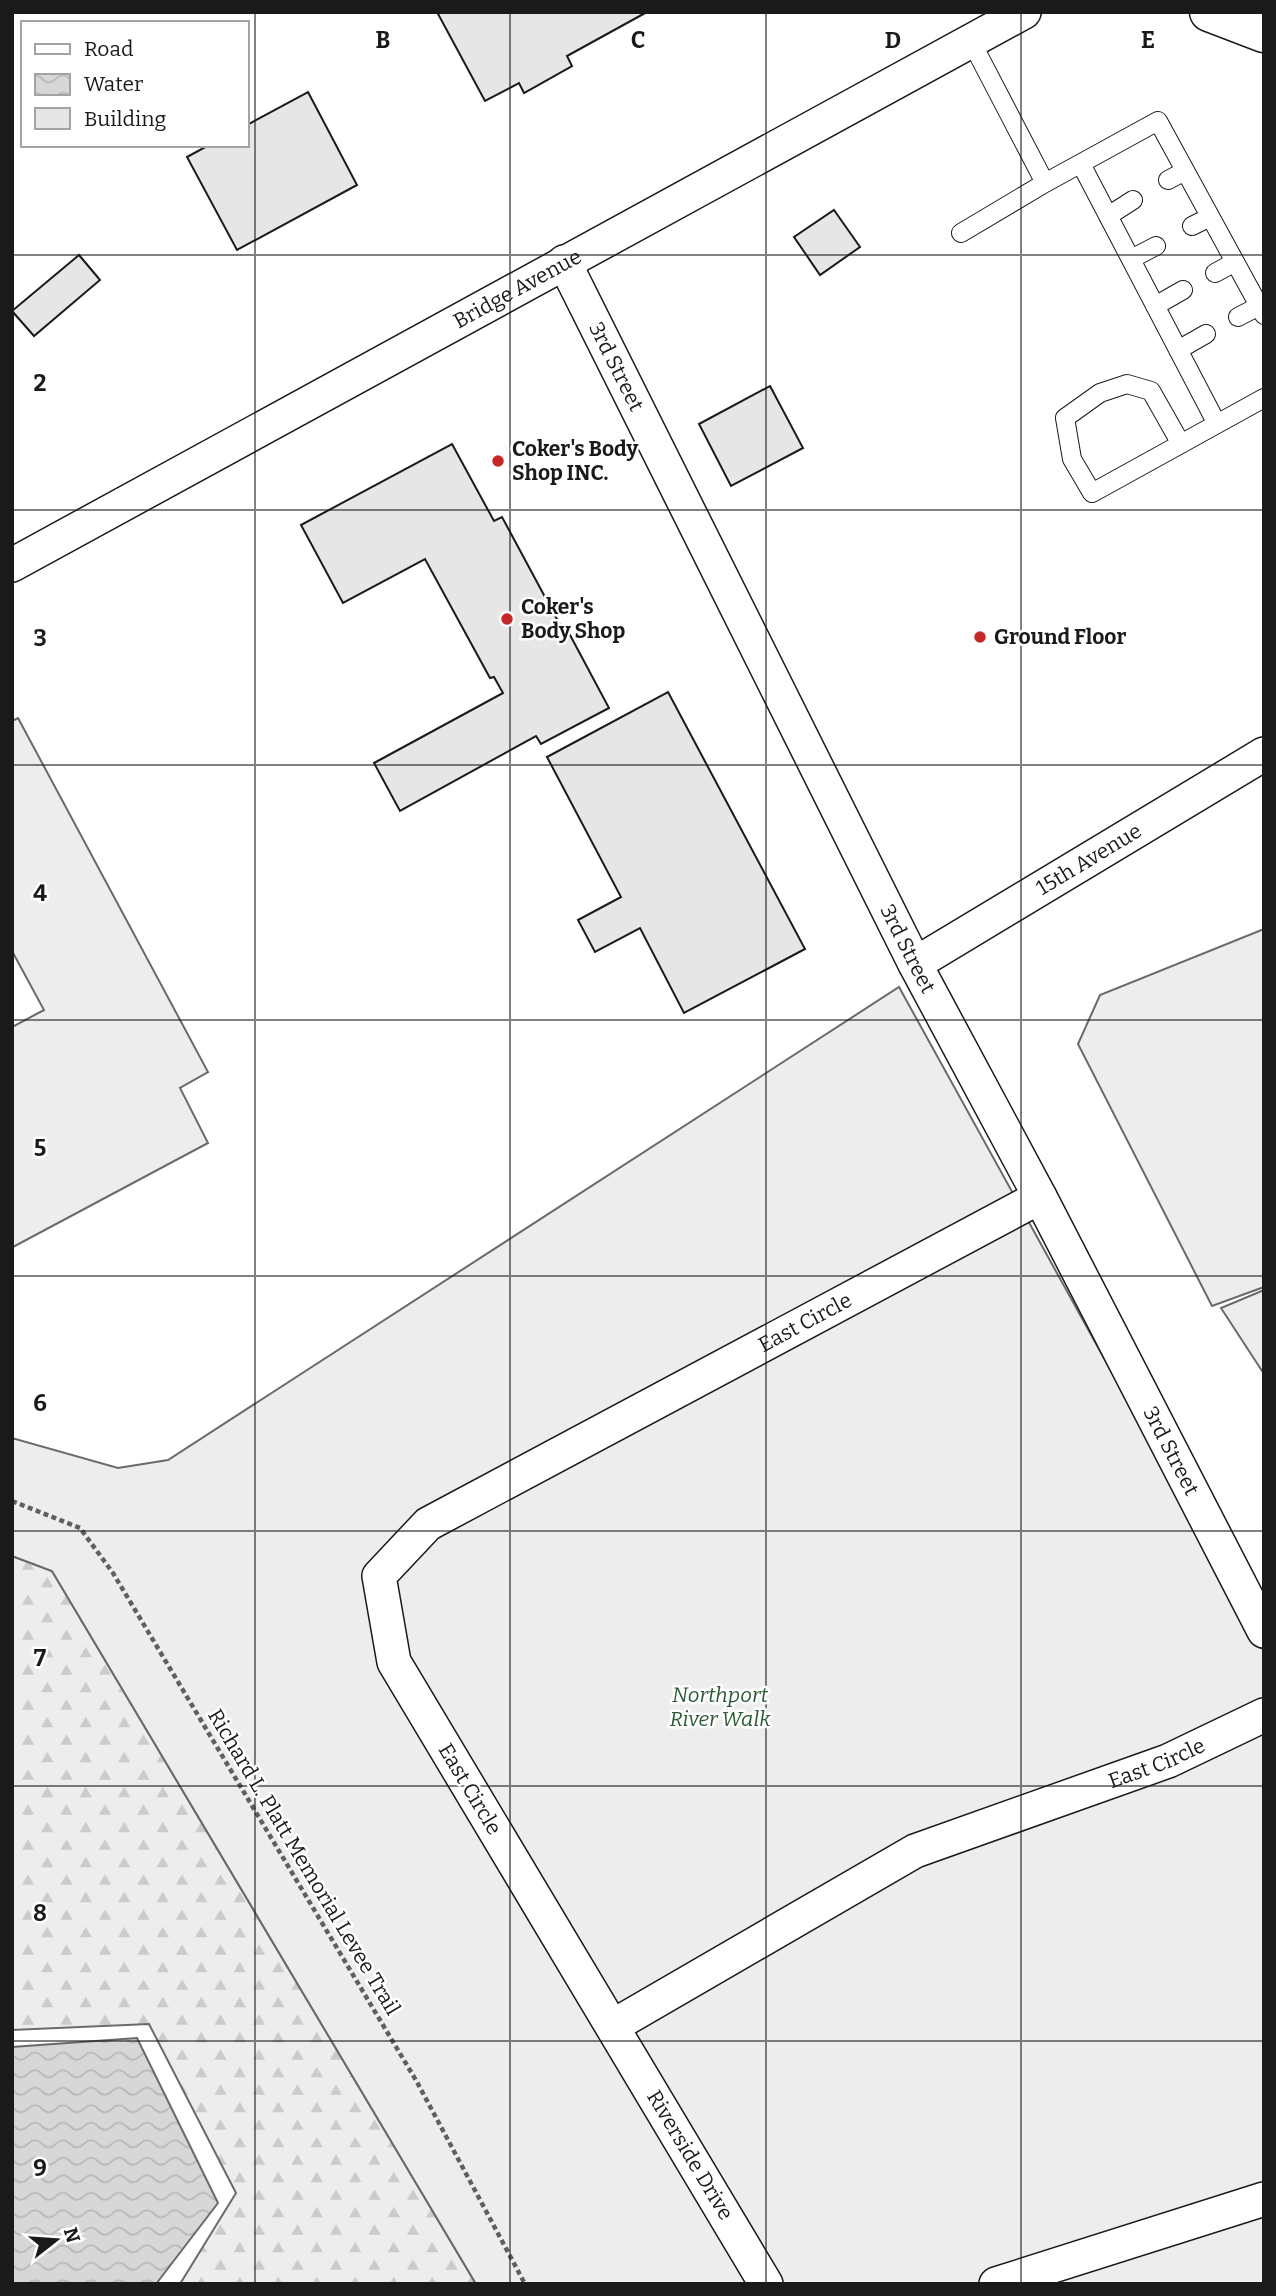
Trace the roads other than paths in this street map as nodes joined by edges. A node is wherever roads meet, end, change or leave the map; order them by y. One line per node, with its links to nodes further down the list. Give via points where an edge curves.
1 (1024, 12): 4 (street, Bridge Avenue)
2 (1209, 12): 3 (main road)
3 (1264, 33)
4 (971, 41): 8 (lane); 16 (street, Bridge Avenue)
5 (1081, 164): 6 (lane, via 1158,121); 8 (lane); 10 (lane)
6 (1185, 171): 7 (lane); 11 (lane)
7 (1168, 180)
8 (1045, 183): 13 (lane)
9 (1133, 200): 10 (lane)
10 (1108, 216): 15 (lane)
11 (1210, 217): 12 (lane); 17 (lane)
12 (1192, 226)
13 (961, 233)
14 (1156, 246): 15 (lane)
15 (1131, 259): 20 (lane)
16 (564, 262): 28 (street, Bridge Avenue); 30 (street, 3rd Street)
17 (1235, 262): 18 (lane); 21 (lane)
18 (1215, 273)
19 (1183, 290): 20 (lane)
20 (1155, 306): 24 (lane)
21 (1261, 311): 22 (lane)
22 (1238, 317)
23 (1206, 334): 24 (lane)
24 (1178, 350): 26 (lane)
25 (1264, 398): 26 (lane)
26 (1217, 424): 27 (lane)
27 (1181, 444): 27 (lane, via 1092,493 1072,459 1065,418 1100,393 1128,384 1151,390)
28 (12, 565)
29 (1264, 754): 30 (street, 15th Avenue)
30 (915, 964): 31 (street, 3rd Street)
31 (1040, 1197): 32 (street, 3rd Street); 35 (street, East Circle, via 428,1524 379,1576 394,1662)
32 (1254, 1591): 33 (street, 3rd Street)
33 (1264, 1631)
34 (1264, 1715): 35 (street, East Circle, via 1168,1761 915,1851)
35 (613, 2026): 37 (street, Riverside Drive)
36 (1264, 2199): 38 (street)
37 (766, 2284)
38 (996, 2284)

